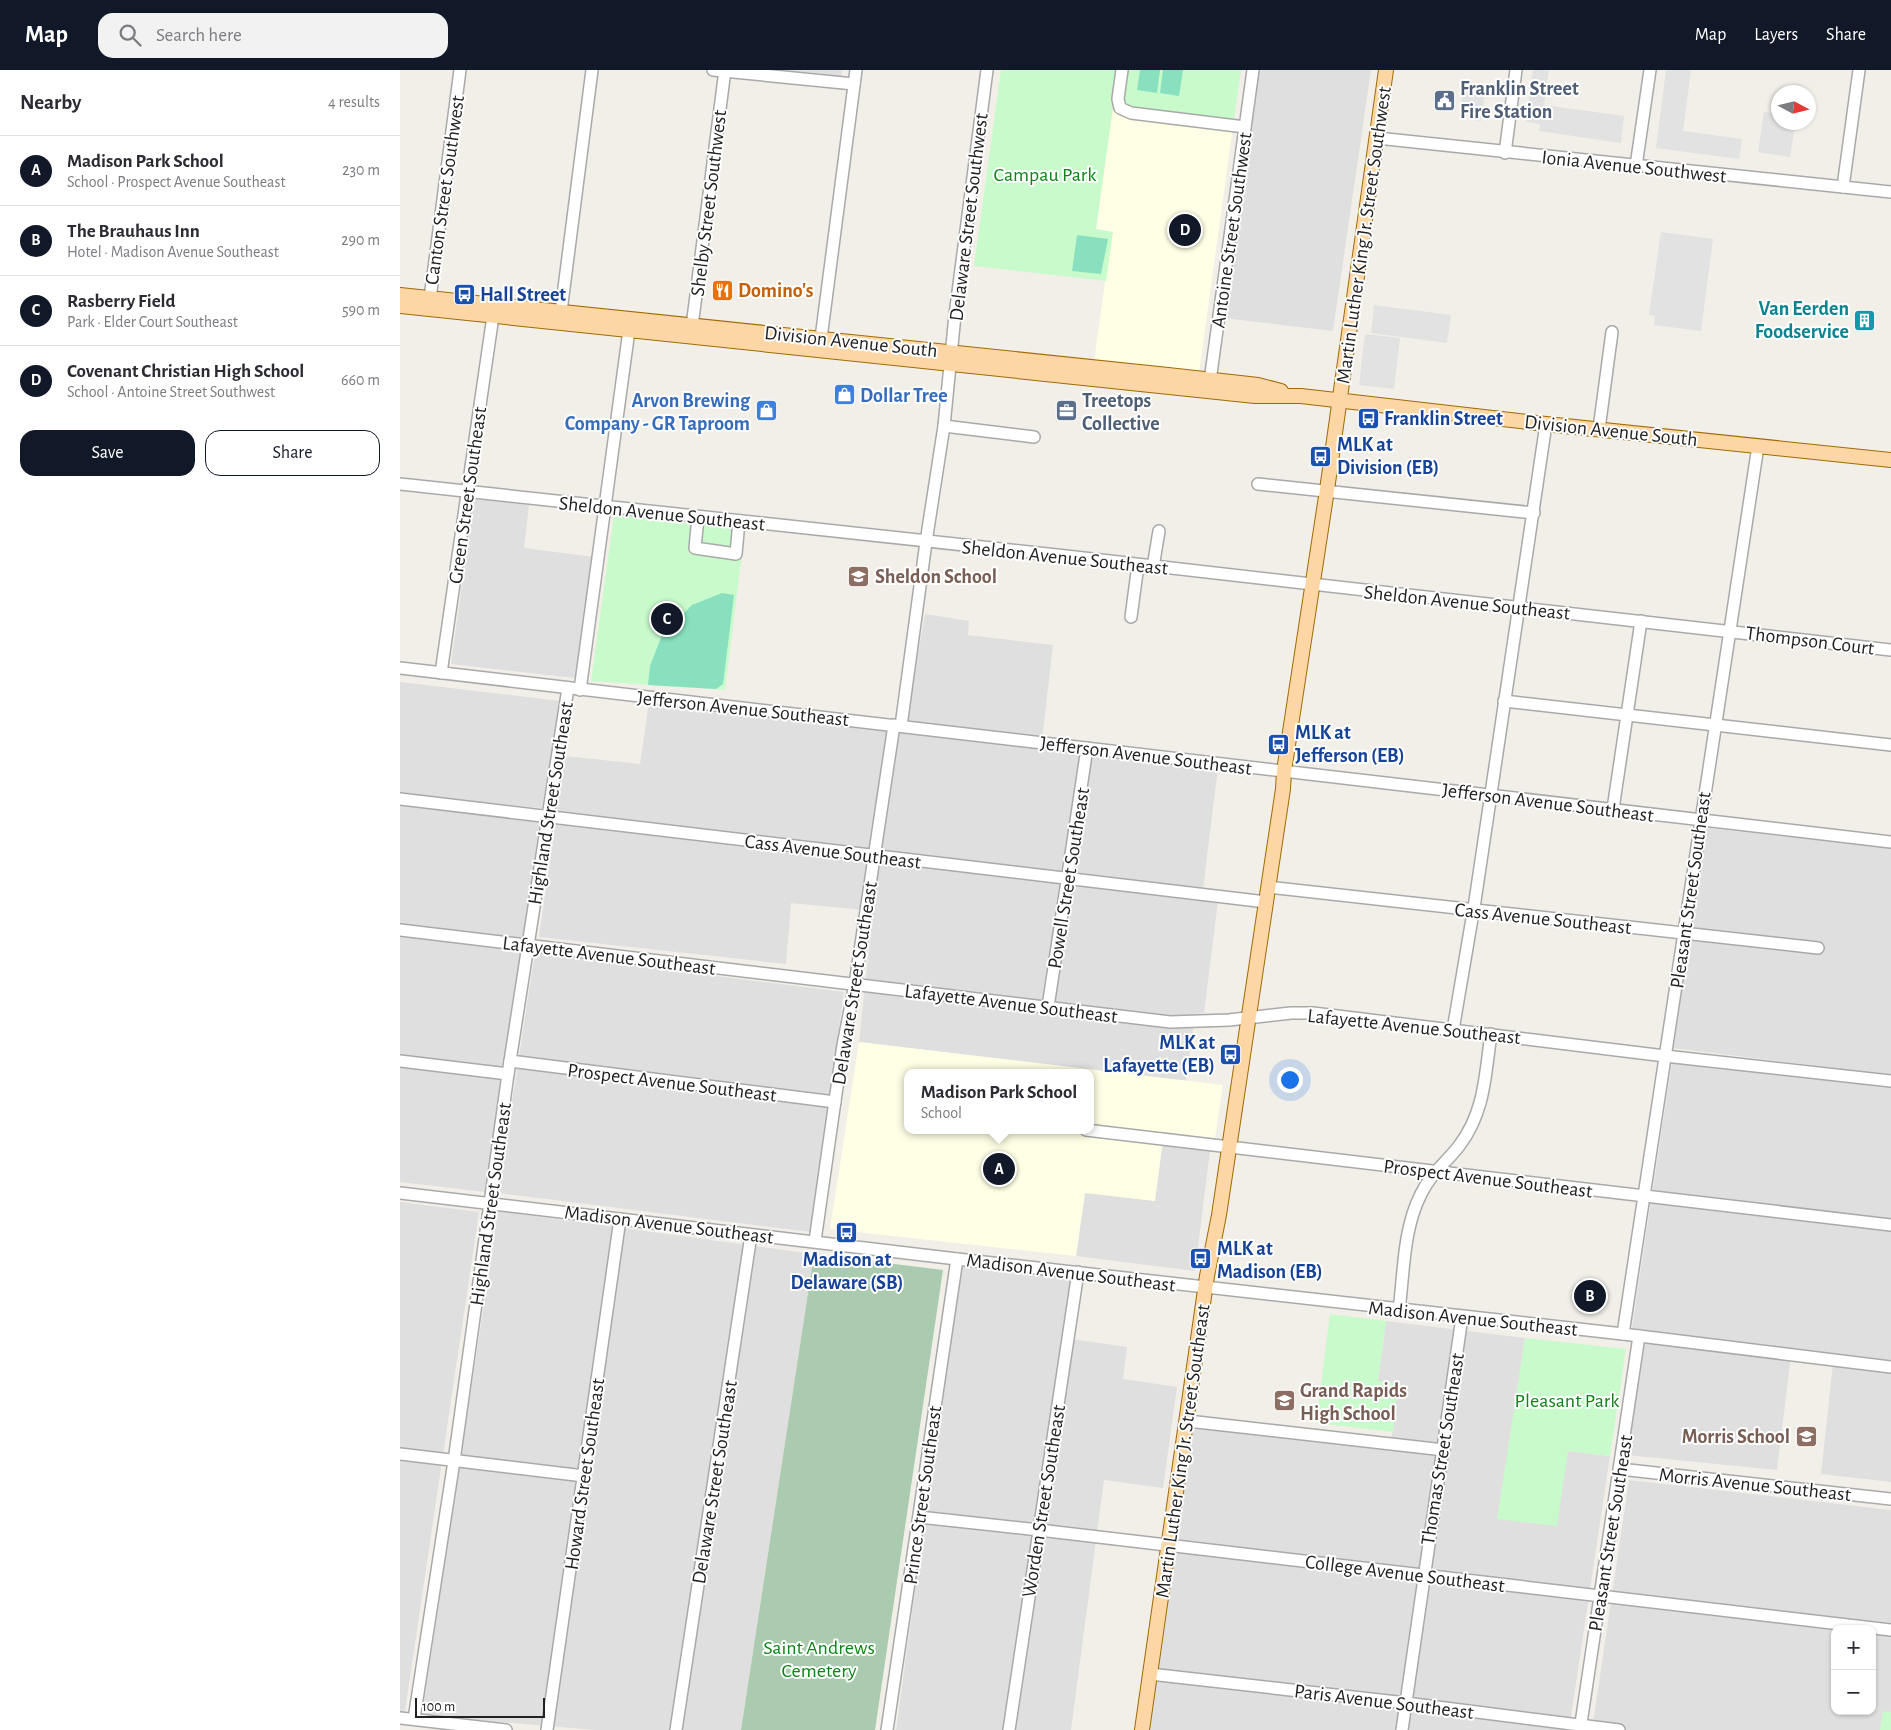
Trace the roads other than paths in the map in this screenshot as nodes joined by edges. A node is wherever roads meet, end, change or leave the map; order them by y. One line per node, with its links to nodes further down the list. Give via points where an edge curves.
1 (460, 70): 20 (street, Canton Street Southwest)
2 (592, 70): 23 (street)
3 (721, 70): 12 (street); 25 (street, Shelby Street Southwest)
4 (856, 70): 12 (street)
5 (987, 70): 28 (street, Delaware Street Southwest, via 968,205)
6 (1122, 70): 13 (street, via 1118,99 1120,108 1131,113)
7 (1254, 70): 13 (street, Antoine Street Southwest)
8 (1386, 70): 14 (main road, Martin Luther King Jr. Street Southwest)
9 (1516, 70): 15 (street)
10 (1650, 70): 16 (street)
11 (1859, 70): 17 (street)
12 (854, 84): 27 (street)
13 (1246, 126): 29 (street, Antoine Street Southwest)
14 (1377, 138): 15 (street, Ionia Avenue Southwest); 30 (main road, Martin Luther King Jr. Street Southwest)
15 (1505, 153): 16 (street, Ionia Avenue Southwest)
16 (1636, 166): 17 (street, Ionia Avenue Southwest)
17 (1843, 187): 18 (street, Ionia Avenue Southwest)
18 (1891, 192)
19 (400, 295): 20 (main road, Division Avenue South)
20 (429, 304): 21 (main road, Division Avenue South); 22 (main road, Division Avenue South); 23 (main road, Division Avenue South)
21 (400, 306)
22 (494, 316): 23 (main road, Division Avenue South); 40 (street, Green Street Southeast)
23 (560, 318): 24 (main road, Division Avenue South)
24 (630, 324): 25 (main road, Division Avenue South); 41 (street, Highland Street Southeast)
25 (691, 331): 27 (main road, Division Avenue South)
26 (1612, 332): 33 (street)
27 (820, 344): 28 (main road, Division Avenue South)
28 (952, 358): 29 (main road, Division Avenue South); 32 (street, Delaware Street Southeast)
29 (1209, 385): 30 (main road, Division Avenue South, via 1255,396)
30 (1340, 400): 31 (main road, Division Avenue South); 39 (main road, Martin Luther King Jr. Street Southeast)
31 (1546, 424): 33 (main road, Division Avenue South); 42 (street)
32 (944, 426): 34 (street); 46 (street, Delaware Street Southeast)
33 (1599, 429): 35 (main road, Division Avenue South)
34 (1034, 437)
35 (1758, 446): 36 (main road, Division Avenue South); 53 (street, Pleasant Street Southeast)
36 (1891, 460)
37 (400, 484): 40 (street, Sheldon Avenue Southeast)
38 (1258, 484): 39 (street)
39 (1327, 490): 42 (street); 49 (main road, Martin Luther King Jr. Street Southeast)
40 (467, 492): 41 (street, Sheldon Avenue Southeast); 56 (street, Green Street Southeast)
41 (606, 507): 43 (street, Sheldon Avenue Southeast); 57 (street, Highland Street Southeast)
42 (1534, 513): 50 (street)
43 (698, 517): 44 (street, Sheldon Avenue Southeast); 44 (street, via 695,548 736,554)
44 (739, 521): 46 (street, Sheldon Avenue Southeast)
45 (1159, 530): 48 (street)
46 (926, 542): 47 (street, Sheldon Avenue Southeast); 60 (street, Delaware Street Southeast)
47 (1138, 565): 48 (street, Sheldon Avenue Southeast); 51 (street)
48 (1153, 567): 49 (street, Sheldon Avenue Southeast)
49 (1312, 584): 50 (street, Sheldon Avenue Southeast); 64 (main road, Martin Luther King Jr. Street Southeast)
50 (1519, 608): 52 (street, Sheldon Avenue Southeast); 58 (street)
51 (1131, 617)
52 (1641, 621): 53 (street, Sheldon Avenue Southeast); 59 (street)
53 (1730, 631): 54 (street, Thompson Court); 61 (street, Pleasant Street Southeast)
54 (1891, 650)
55 (400, 668): 56 (street, Jefferson Avenue Southeast)
56 (441, 674): 57 (street, Jefferson Avenue Southeast)
57 (574, 689): 60 (street, Jefferson Avenue Southeast); 68 (street, Highland Street Southeast)
58 (1504, 702): 59 (street); 65 (street)
59 (1628, 715): 61 (street); 67 (street)
60 (897, 725): 63 (street, Jefferson Avenue Southeast); 71 (street, Delaware Street Southeast)
61 (1715, 725): 62 (street); 69 (street, Pleasant Street Southeast)
62 (1891, 745)
63 (1087, 748): 64 (street, Jefferson Avenue Southeast); 72 (street, Powell Street Southeast)
64 (1284, 771): 65 (street, Jefferson Avenue Southeast); 73 (main road, Martin Luther King Jr. Street Southeast)
65 (1490, 795): 67 (street, Jefferson Avenue Southeast); 75 (street)
66 (400, 799): 68 (street, Cass Avenue Southeast)
67 (1613, 809): 69 (street, Jefferson Avenue Southeast)
68 (549, 817): 71 (street, Cass Avenue Southeast); 78 (street, Highland Street Southeast)
69 (1700, 820): 70 (street, Jefferson Avenue Southeast); 77 (street, Pleasant Street Southeast)
70 (1891, 842)
71 (873, 856): 72 (street, Cass Avenue Southeast); 80 (street, Delaware Street Southeast)
72 (1069, 878): 74 (street, Cass Avenue Southeast); 81 (street, Powell Street Southeast)
73 (1268, 888): 74 (main road, Martin Luther King Jr. Street Southeast); 75 (street, Cass Avenue Southeast)
74 (1266, 902): 82 (main road, Martin Luther King Jr. Street Southeast)
75 (1473, 910): 77 (street, Cass Avenue Southeast); 83 (street)
76 (400, 930): 78 (street, Lafayette Avenue Southeast)
77 (1684, 932): 79 (street, Cass Avenue Southeast); 85 (street, Pleasant Street Southeast)
78 (527, 945): 80 (street, Lafayette Avenue Southeast); 87 (street, Highland Street Southeast)
79 (1818, 948)
80 (855, 984): 81 (street, Lafayette Avenue Southeast); 90 (street, Delaware Street Southeast)
81 (1048, 1007): 82 (street, Lafayette Avenue Southeast, via 1170,1022)
82 (1248, 1018): 83 (street, Lafayette Avenue Southeast, via 1312,1013); 92 (main road, Martin Luther King Jr. Street Southeast)
83 (1454, 1030): 84 (street, Lafayette Avenue Southeast)
84 (1491, 1034): 85 (street, Lafayette Avenue Southeast); 93 (street, via 1483,1092 1475,1120 1458,1148)
85 (1665, 1056): 89 (street, Lafayette Avenue Southeast); 95 (street, Pleasant Street Southeast)
86 (400, 1061): 88 (street)
87 (510, 1061): 88 (street, Highland Street Southeast); 90 (street, Prospect Avenue Southeast)
88 (508, 1074): 96 (street, Highland Street Southeast)
89 (1891, 1081)
90 (835, 1102): 100 (street, Delaware Street Southeast)
91 (1094, 1131): 92 (street, Prospect Avenue Southeast)
92 (1229, 1148): 93 (street, Prospect Avenue Southeast); 103 (main road, Martin Luther King Jr. Street Southeast)
93 (1434, 1172): 95 (street, Prospect Avenue Southeast); 104 (street, via 1421,1192 1412,1218)
94 (400, 1193): 96 (street, Madison Avenue Southeast)
95 (1644, 1196): 98 (street, Prospect Avenue Southeast); 106 (street, Pleasant Street Southeast)
96 (489, 1203): 97 (street, Madison Avenue Southeast); 112 (street, Highland Street Southeast)
97 (620, 1219): 99 (street, Madison Avenue Southeast); 114 (street, Howard Street Southeast)
98 (1891, 1225)
99 (751, 1235): 100 (street, Madison Avenue Southeast); 129 (street, Delaware Street Southeast)
100 (815, 1241): 101 (street, Madison Avenue Southeast)
101 (957, 1259): 102 (street, Madison Avenue Southeast); 116 (street, Prince Street Southeast)
102 (1078, 1272): 103 (street, Madison Avenue Southeast); 117 (street, Worden Street Southeast)
103 (1206, 1288): 104 (street, Madison Avenue Southeast); 109 (main road, Martin Luther King Jr. Street Southeast)
104 (1399, 1310): 105 (street, Madison Avenue Southeast)
105 (1462, 1317): 106 (street, Madison Avenue Southeast); 110 (street, Thomas Street Southeast)
106 (1623, 1334): 107 (street, Madison Avenue Southeast)
107 (1639, 1336): 108 (street, Madison Avenue Southeast); 113 (street, Pleasant Street Southeast)
108 (1891, 1366)
109 (1188, 1420): 110 (street); 118 (main road, Martin Luther King Jr. Street Southeast)
110 (1444, 1450): 119 (street, Thomas Street Southeast)
111 (400, 1454): 112 (street)
112 (454, 1461): 114 (street); 125 (street, Highland Street Southeast)
113 (1620, 1469): 115 (street, Morris Avenue Southeast); 120 (street, Pleasant Street Southeast)
114 (584, 1476): 128 (street, Howard Street Southeast)
115 (1891, 1499)
116 (919, 1517): 117 (street, College Avenue Southeast); 130 (street, Prince Street Southeast)
117 (1039, 1530): 118 (street, College Avenue Southeast); 131 (street, Worden Street Southeast)
118 (1169, 1546): 119 (street, College Avenue Southeast); 122 (main road, Martin Luther King Jr. Street Southeast)
119 (1423, 1576): 120 (street, College Avenue Southeast); 123 (street, Thomas Street Southeast)
120 (1600, 1596): 121 (street, College Avenue Southeast); 126 (street, Pleasant Street Southeast)
121 (1891, 1630)
122 (1150, 1674): 123 (street, Paris Avenue Southeast); 132 (main road, Martin Luther King Jr. Street Southeast)
123 (1406, 1703): 126 (street, Paris Avenue Southeast); 133 (street, Thomas Street Southeast)
124 (400, 1718): 125 (street)
125 (414, 1719): 127 (street)
126 (1581, 1728): 134 (street, Paris Avenue Southeast)
127 (506, 1730)
128 (547, 1730)
129 (676, 1730)
130 (887, 1730)
131 (1009, 1730)
132 (1142, 1730)
133 (1402, 1730)
134 (1619, 1730)

